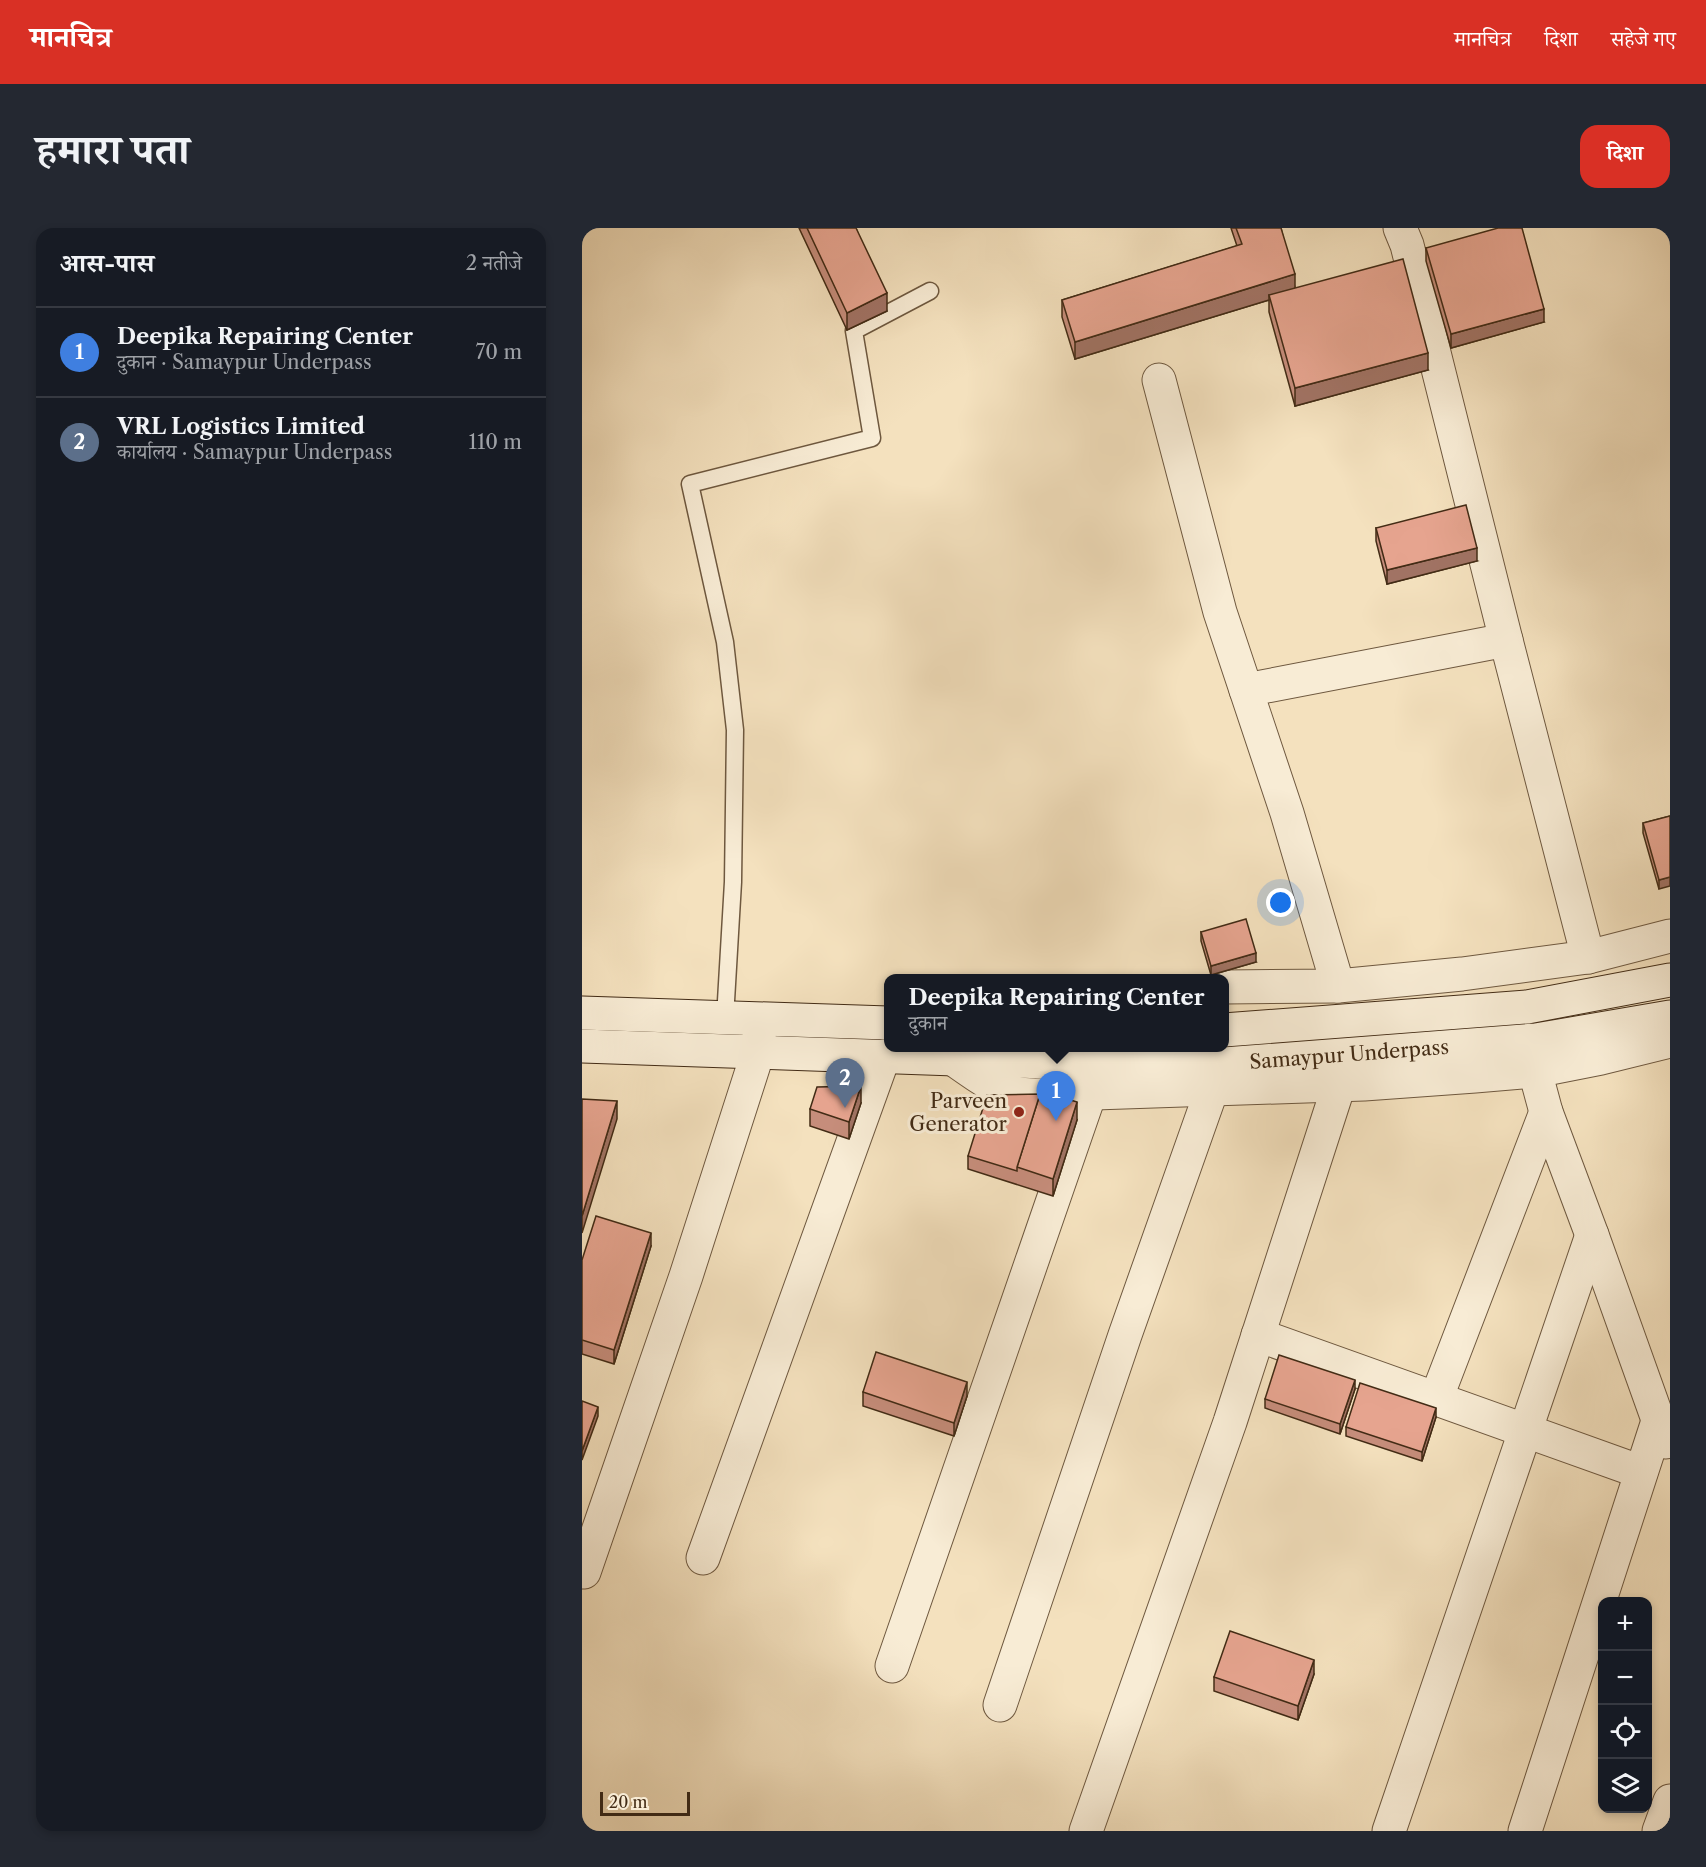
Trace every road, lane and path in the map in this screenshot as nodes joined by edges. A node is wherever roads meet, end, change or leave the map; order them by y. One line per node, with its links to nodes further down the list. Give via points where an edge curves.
1 (1400, 228): 4 (street)
2 (930, 291): 13 (lane, via 854,331 872,438 690,484 725,642 735,730 733,882)
3 (1159, 380): 5 (street, via 1220,612)
4 (1506, 639): 5 (street); 7 (street)
5 (1246, 690): 9 (street)
6 (1670, 936): 7 (street)
7 (1588, 957): 9 (street)
8 (1670, 980): 16 (street, Samaypur Underpass, via 1527,1007)
9 (1338, 986): 10 (street)
10 (1229, 987)
11 (582, 1013): 13 (street)
12 (1670, 1017): 21 (street, Samaypur Underpass, via 1536,1040 1185,1066)
13 (725, 1018): 14 (street)
14 (760, 1019): 15 (street); 19 (street)
15 (884, 1023)
16 (1229, 1030)
17 (1670, 1041): 22 (street)
18 (582, 1046): 19 (street, Samaypur Underpass)
19 (758, 1052): 20 (street, Samaypur Underpass); 35 (street)
20 (884, 1056): 21 (street, Samaypur Underpass); 34 (street)
21 (953, 1059): 25 (street, via 1010,1093)
22 (1535, 1071): 23 (street); 26 (street)
23 (1339, 1085): 24 (street); 28 (street)
24 (1212, 1089): 25 (street); 37 (street)
25 (1090, 1093): 36 (street)
26 (1546, 1112): 27 (street); 29 (street)
27 (1592, 1235): 30 (street); 31 (street)
28 (1258, 1335): 29 (street); 39 (street)
29 (1436, 1399): 31 (street)
30 (1658, 1421): 32 (street); 33 (street)
31 (1526, 1431): 33 (street); 40 (street)
32 (1670, 1451)
33 (1641, 1472): 41 (street)
34 (703, 1558)
35 (584, 1572)
36 (892, 1666)
37 (1000, 1705)
38 (1670, 1800): 42 (street)
39 (1086, 1831)
40 (1389, 1831)
41 (1525, 1831)
42 (1659, 1831)

